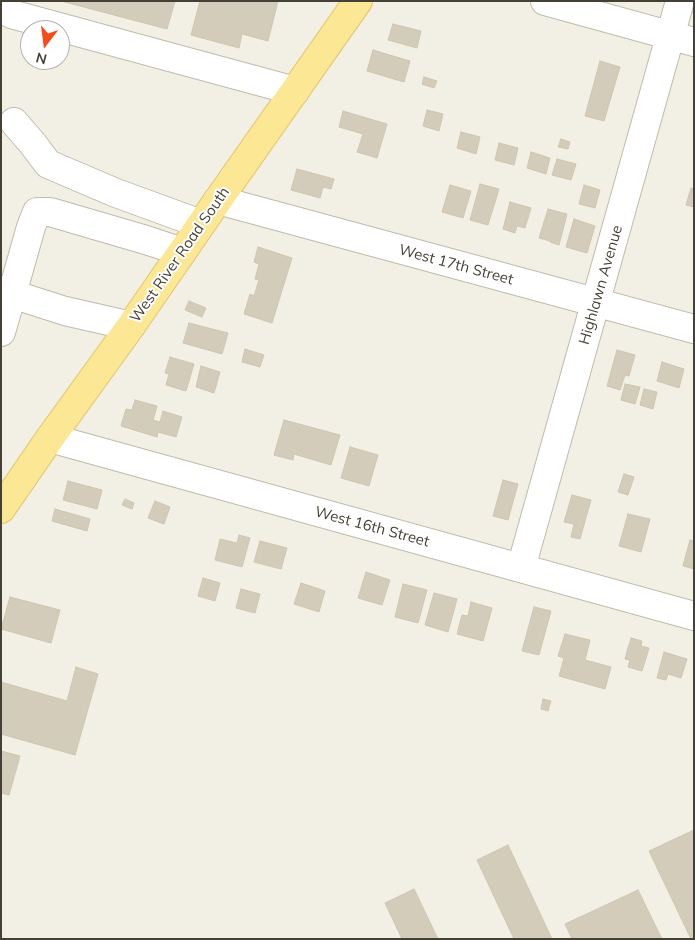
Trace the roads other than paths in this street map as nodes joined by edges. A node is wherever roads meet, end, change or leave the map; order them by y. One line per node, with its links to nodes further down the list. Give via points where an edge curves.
1 (3, 1): 6 (street, via 11,14)
2 (358, 1): 6 (main road, West River Road South)
3 (545, 1): 5 (street)
4 (680, 1): 5 (street, Highlawn Avenue)
5 (682, 39): 12 (street, Highlawn Avenue)
6 (295, 91): 8 (main road, West River Road South)
7 (14, 122): 9 (street, via 48,164)
8 (218, 200): 9 (main road, West River Road South); 12 (street, West 17th Street)
9 (201, 224): 10 (main road, West River Road South)
10 (182, 252): 11 (street, via 50,212 37,212); 13 (main road, West River Road South)
11 (12, 294): 13 (street, via 65,311); 15 (street)
12 (596, 303): 14 (street, West 17th Street); 18 (street, Highlawn Avenue)
13 (132, 326): 16 (main road, West River Road South)
14 (694, 330)
15 (1, 332)
16 (50, 438): 17 (main road, West River Road South); 18 (street, West 16th Street)
17 (1, 509)
18 (521, 568): 19 (street, West 16th Street)
19 (694, 616)

